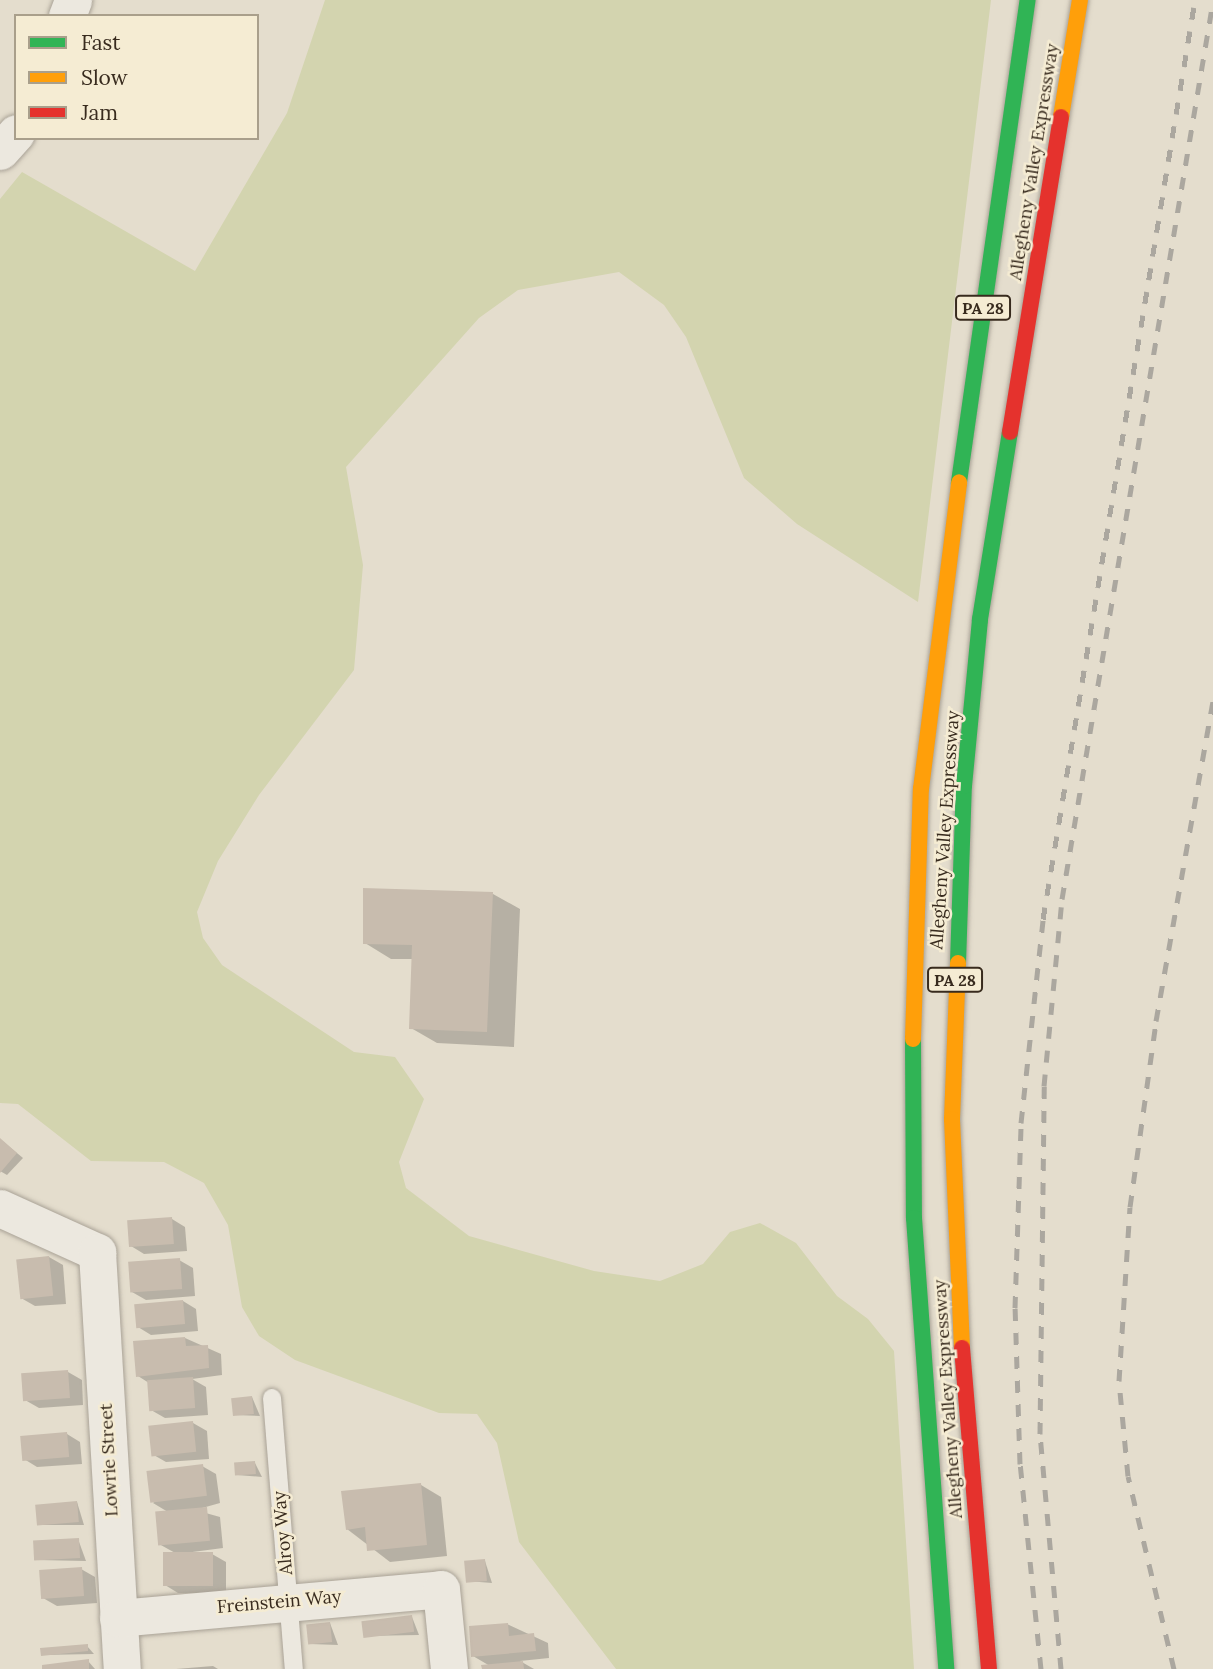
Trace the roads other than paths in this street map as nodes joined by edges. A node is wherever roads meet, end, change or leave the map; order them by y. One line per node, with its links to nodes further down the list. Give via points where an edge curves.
1 (1028, 0): 12 (highway, Allegheny Valley Expressway / PA 28, via 945,576 921,789 913,1006 914,1218)
2 (1080, 0): 13 (highway, Allegheny Valley Expressway / PA 28, via 980,619 964,786 953,1146 958,1306)
3 (14, 135): 4 (street)
4 (0, 151)
5 (0, 1208): 8 (street, Lowrie Street, via 97,1252)
6 (272, 1398): 7 (lane, Alroy Way)
7 (289, 1600): 8 (street, Freinstein Way); 10 (lane, Alroy Way); 11 (street, Freinstein Way, via 441,1590)
8 (118, 1618): 9 (street, Lowrie Street)
9 (122, 1669)
10 (294, 1669)
11 (449, 1669)
12 (946, 1669)
13 (989, 1669)

